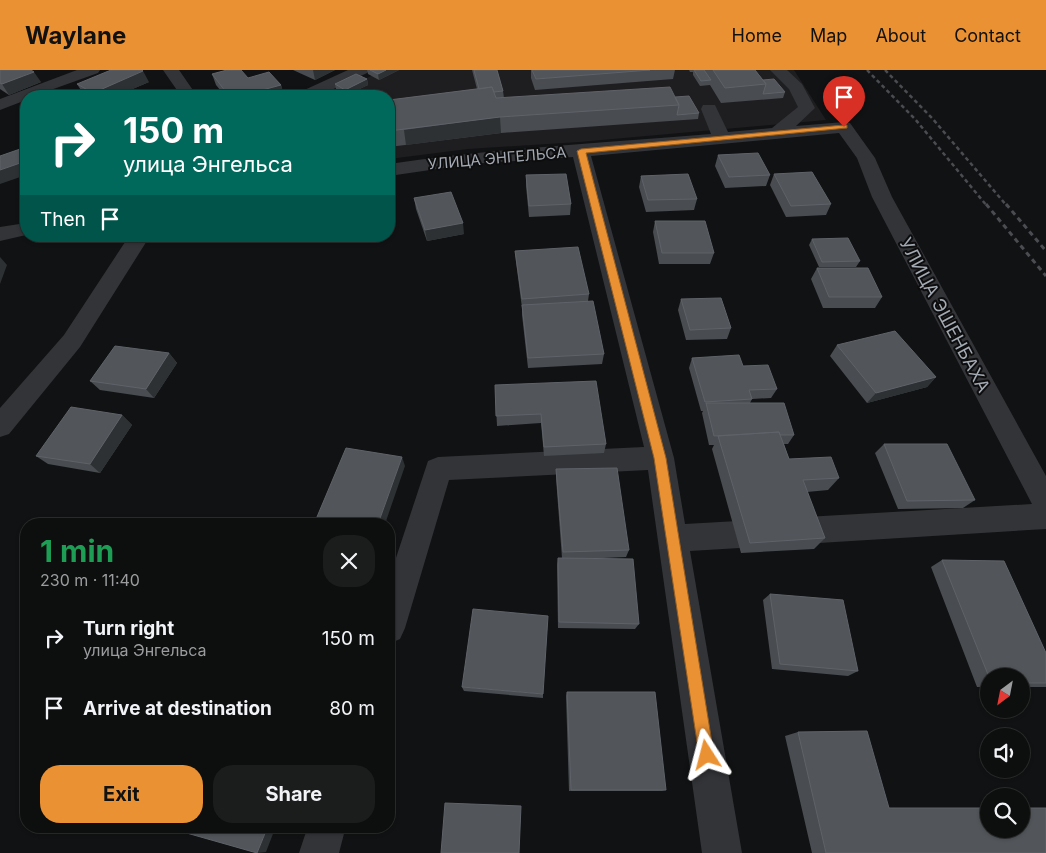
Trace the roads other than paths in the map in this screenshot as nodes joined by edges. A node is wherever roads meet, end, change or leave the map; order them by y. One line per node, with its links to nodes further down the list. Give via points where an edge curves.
1 (92, 70): 5 (street)
2 (170, 70): 6 (street)
3 (361, 70): 7 (street)
4 (778, 70): 12 (street, via 796,87 806,108)
5 (36, 90)
6 (185, 90)
7 (319, 90)
8 (20, 96): 9 (street)
9 (0, 105)
10 (709, 109): 13 (street)
11 (844, 127): 12 (street, УЛИЦА ЭНГЕЛЬСА); 21 (street, УЛИЦА ЭШЕНБАХА, via 866,158 882,198)
12 (777, 133): 13 (street, УЛИЦА ЭНГЕЛЬСА)
13 (722, 138): 14 (street, УЛИЦА ЭНГЕЛЬСА)
14 (581, 151): 15 (street, УЛИЦА ЭНГЕЛЬСА, via 471,158); 20 (street)
15 (395, 169)
16 (20, 230): 17 (street)
17 (0, 234)
18 (136, 242): 19 (street, via 72,341)
19 (0, 426)
20 (660, 458): 23 (street); 24 (street, via 438,469)
21 (1046, 503)
22 (1046, 516): 23 (street)
23 (672, 538): 27 (street)
24 (395, 609)
25 (325, 833): 26 (street)
26 (319, 853)
27 (722, 853)

